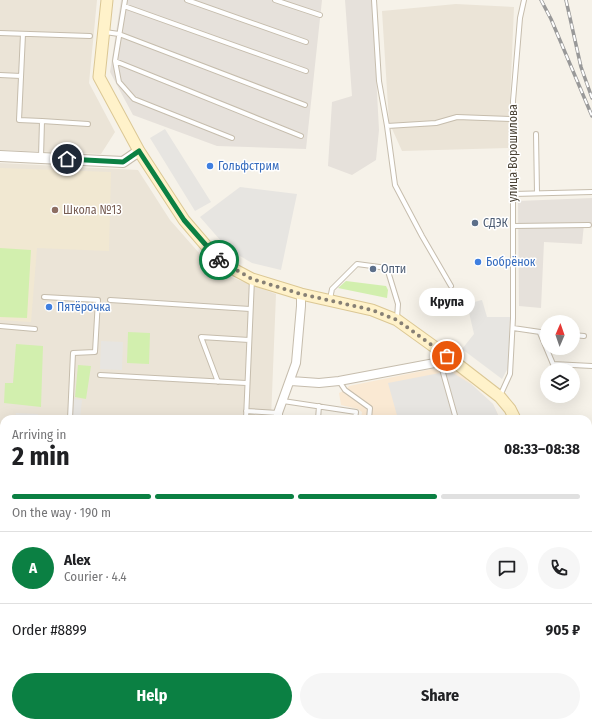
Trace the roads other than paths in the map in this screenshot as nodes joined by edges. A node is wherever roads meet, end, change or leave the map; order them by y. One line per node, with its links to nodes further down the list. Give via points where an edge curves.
1 (107, 0): 9 (main road)
2 (125, 0): 7 (lane)
3 (186, 0): 14 (lane)
4 (275, 0): 8 (lane)
5 (374, 0): 23 (lane, via 378,81)
6 (524, 0): 20 (lane, улица Ворошилова, via 512,101)
7 (124, 6): 12 (lane); 16 (lane)
8 (320, 15)
9 (104, 32): 12 (lane); 27 (main road, via 99,77)
10 (0, 33): 11 (lane)
11 (23, 34): 13 (lane); 18 (lane)
12 (119, 34): 15 (lane); 19 (lane)
13 (90, 36)
14 (306, 42)
15 (115, 61): 25 (lane); 26 (lane, via 119,82 134,99)
16 (306, 71)
17 (0, 75): 18 (lane)
18 (21, 76): 21 (lane, via 19,120)
19 (305, 105)
20 (513, 119): 23 (lane, via 457,117 436,123); 32 (lane, улица Ворошилова)
21 (42, 121): 22 (lane); 29 (lane)
22 (88, 124)
23 (387, 126): 36 (lane, via 396,185)
24 (536, 134): 31 (lane)
25 (301, 136)
26 (232, 138)
27 (139, 151): 29 (street, via 123,162); 35 (main road, via 184,220 220,262)
28 (0, 156): 29 (street)
29 (41, 158)
30 (592, 192): 31 (lane)
31 (537, 193): 32 (lane)
32 (513, 194): 34 (lane, улица Ворошилова)
33 (589, 225): 34 (lane)
34 (513, 226): 44 (lane, улица Ворошилова)
35 (252, 279): 37 (main road); 41 (lane)
36 (451, 286)
37 (301, 294): 40 (main road); 54 (street, via 296,363)
38 (44, 297): 62 (lane, via 98,300 95,352 73,353)
39 (110, 300): 41 (lane)
40 (330, 301): 42 (main road, via 372,310); 42 (lane, via 332,289 357,264 387,268 398,304)
41 (250, 309): 49 (lane)
42 (397, 320): 51 (main road)
43 (0, 326): 45 (lane)
44 (513, 328): 46 (lane); 58 (lane, улица Ворошилова, via 510,374)
45 (35, 329)
46 (540, 333)
47 (580, 336): 48 (lane)
48 (584, 336)
49 (249, 340): 56 (lane, via 200,337); 57 (lane)
50 (549, 355): 52 (lane, via 553,364)
51 (444, 359): 55 (street); 58 (main road); 68 (lane)
52 (592, 366)
53 (100, 375): 56 (lane)
54 (291, 381): 55 (street, via 319,384); 59 (street)
55 (339, 381): 67 (lane, via 345,390 370,408)
56 (218, 382): 57 (lane)
57 (246, 383): 61 (lane)
58 (500, 397): 69 (main road)
59 (283, 401): 60 (lane); 64 (street)
60 (318, 406): 65 (lane); 66 (lane, via 356,412)
61 (246, 412): 63 (lane)
62 (70, 415)
63 (270, 415)
64 (278, 415)
65 (318, 415)
66 (356, 415)
67 (369, 415)
68 (455, 415)
69 (513, 415)

